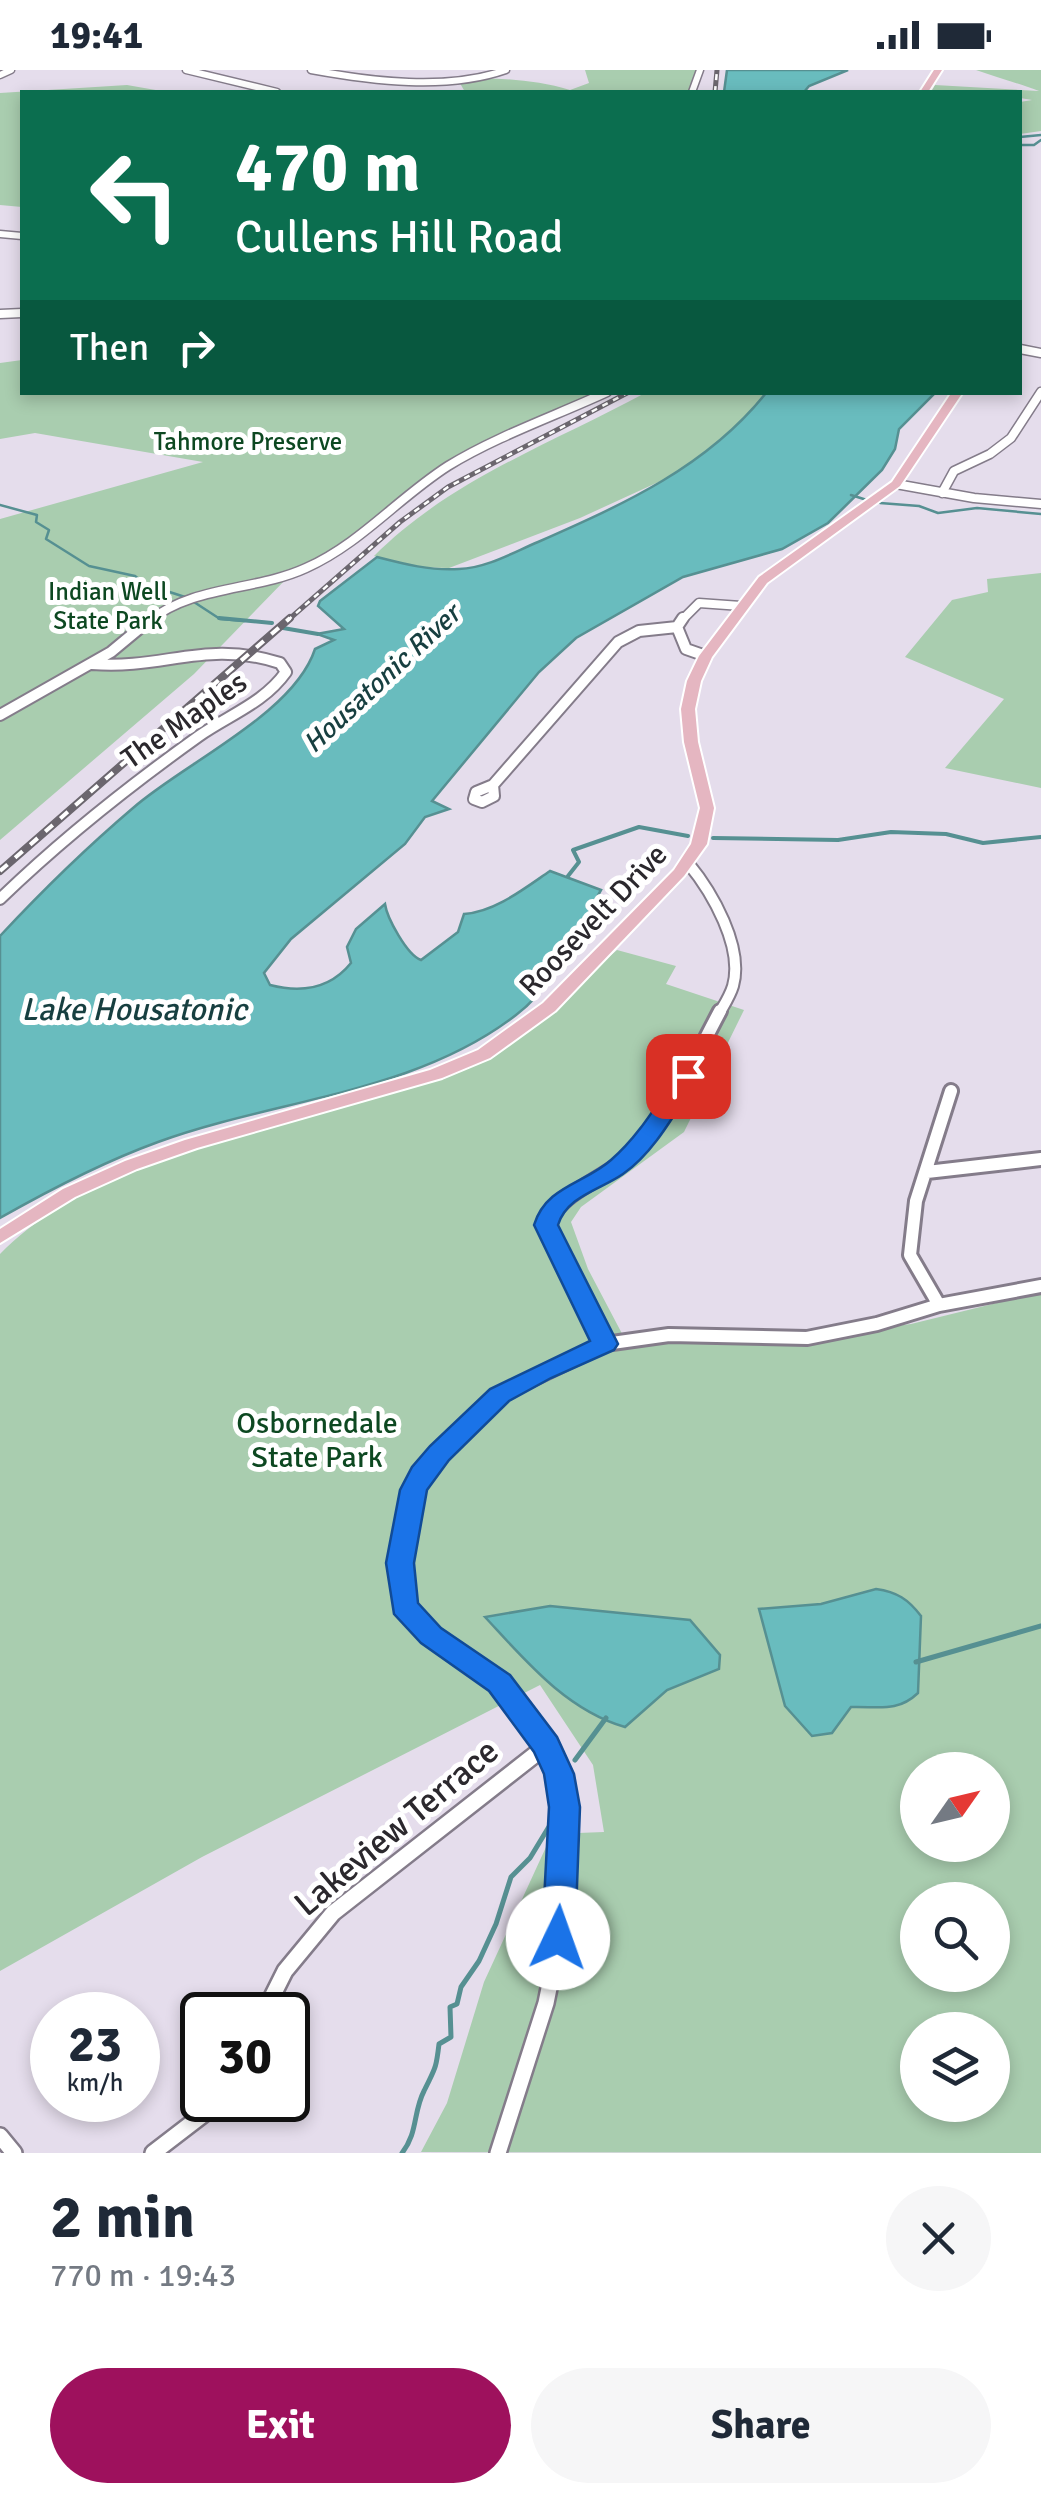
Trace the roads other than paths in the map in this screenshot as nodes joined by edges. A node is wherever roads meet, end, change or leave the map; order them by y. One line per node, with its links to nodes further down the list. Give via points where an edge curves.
1 (11, 70): 5 (street)
2 (189, 70): 6 (street)
3 (311, 70): 4 (street, via 472,79)
4 (506, 70)
5 (0, 75)
6 (266, 90)
7 (1041, 392): 11 (street, via 1012,438 954,472)
8 (601, 395): 16 (street, via 450,465 323,561 284,578 164,607)
9 (956, 395): 10 (main road, Roosevelt Drive)
10 (896, 484): 11 (street); 13 (main road, Roosevelt Drive, via 762,580)
11 (942, 493): 12 (street)
12 (1041, 504)
13 (741, 606): 14 (street, via 698,603); 15 (main road, Roosevelt Drive)
14 (676, 627): 15 (street, via 686,649); 18 (street, via 639,631 618,642)
15 (706, 656): 19 (main road, Roosevelt Drive, via 688,718 707,817)
16 (92, 664): 17 (street); 20 (street, The Maples, via 147,665 230,648 280,663 286,672 256,702 204,732 55,846)
17 (0, 715)
18 (494, 785)
19 (688, 863): 24 (main road, Roosevelt Drive, via 550,1007 484,1054 418,1080 131,1165 22,1220); 27 (street, via 717,908 734,982 688,1076 647,1136 617,1167 562,1199 546,1225)
20 (0, 899)
21 (951, 1091): 23 (street)
22 (1041, 1159): 23 (street)
23 (926, 1172): 26 (street, via 910,1256)
24 (0, 1238)
25 (1041, 1286): 26 (street)
26 (939, 1304): 27 (street, via 807,1338 669,1335)
27 (605, 1344): 28 (street, via 500,1395 439,1453 414,1490 400,1563 404,1606 431,1636 500,1683)
28 (546, 1746): 29 (street, Lakeview Terrace, via 334,1912); 34 (street, via 565,1807 558,1938 546,2004)
29 (274, 1992)
30 (193, 2122): 33 (street)
31 (0, 2136): 32 (street)
32 (14, 2153)
33 (153, 2153)
34 (498, 2153)

